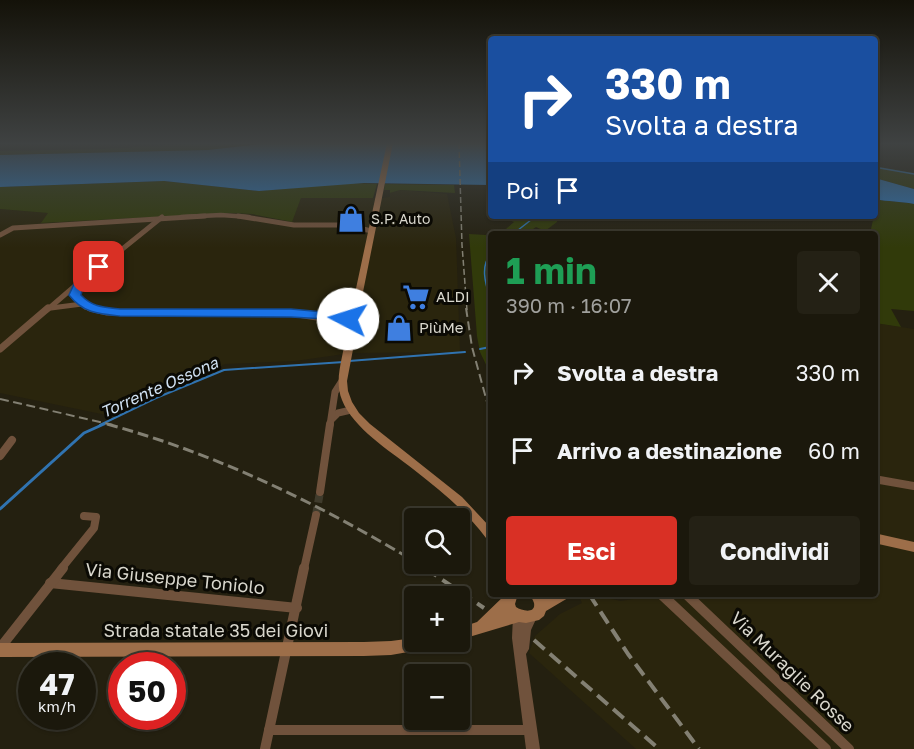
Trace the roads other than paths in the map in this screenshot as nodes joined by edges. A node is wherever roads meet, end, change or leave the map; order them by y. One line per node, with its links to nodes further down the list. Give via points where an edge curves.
1 (383, 178): 3 (main road)
2 (162, 217): 3 (street, via 239,215 293,225); 4 (street, via 13,228); 5 (street)
3 (373, 227): 6 (main road)
4 (0, 236)
5 (84, 280): 7 (street, via 75,291); 9 (street)
6 (362, 284): 10 (main road); 11 (main road)
7 (76, 299): 8 (street); 9 (street)
8 (82, 304): 9 (street); 11 (street, via 108,312 291,313)
9 (46, 310): 14 (street)
10 (366, 314): 11 (main road); 12 (main road, via 369,318)
11 (351, 319): 12 (main road); 13 (main road)
12 (363, 324): 13 (main road)
13 (351, 339): 15 (main road)
14 (0, 349)
15 (342, 381): 16 (main road); 17 (street, via 335,392)
16 (351, 410): 17 (street); 25 (main road, via 464,506)
17 (332, 419): 22 (street)
18 (12, 440): 19 (street)
19 (0, 456)
20 (878, 480): 21 (street)
21 (914, 486)
22 (320, 492)
23 (316, 515): 34 (street)
24 (84, 516): 28 (street, Via Giuseppe Toniolo, via 96,518 94,528)
25 (488, 534)
26 (878, 539): 27 (main road)
27 (914, 547)
28 (51, 583): 34 (street, Via Giuseppe Toniolo); 39 (street, Via Giuseppe Toniolo, via 40,592)
29 (511, 597): 35 (main road, via 511,610); 36 (main road)
30 (535, 597): 35 (main road)
31 (557, 597): 35 (main road)
32 (664, 597): 44 (street)
33 (689, 597): 45 (street, Via Muraglie Rosse)
34 (297, 608): 40 (street)
35 (527, 614): 36 (main road); 41 (street, via 518,638)
36 (478, 627): 37 (main road)
37 (470, 630)
38 (404, 645): 39 (main road, Strada statale 35 dei Giovi, via 363,649)
39 (0, 649)
40 (269, 730): 41 (street); 42 (street)
41 (531, 730): 43 (street)
42 (265, 749)
43 (533, 749)
44 (826, 749)
45 (849, 749)

